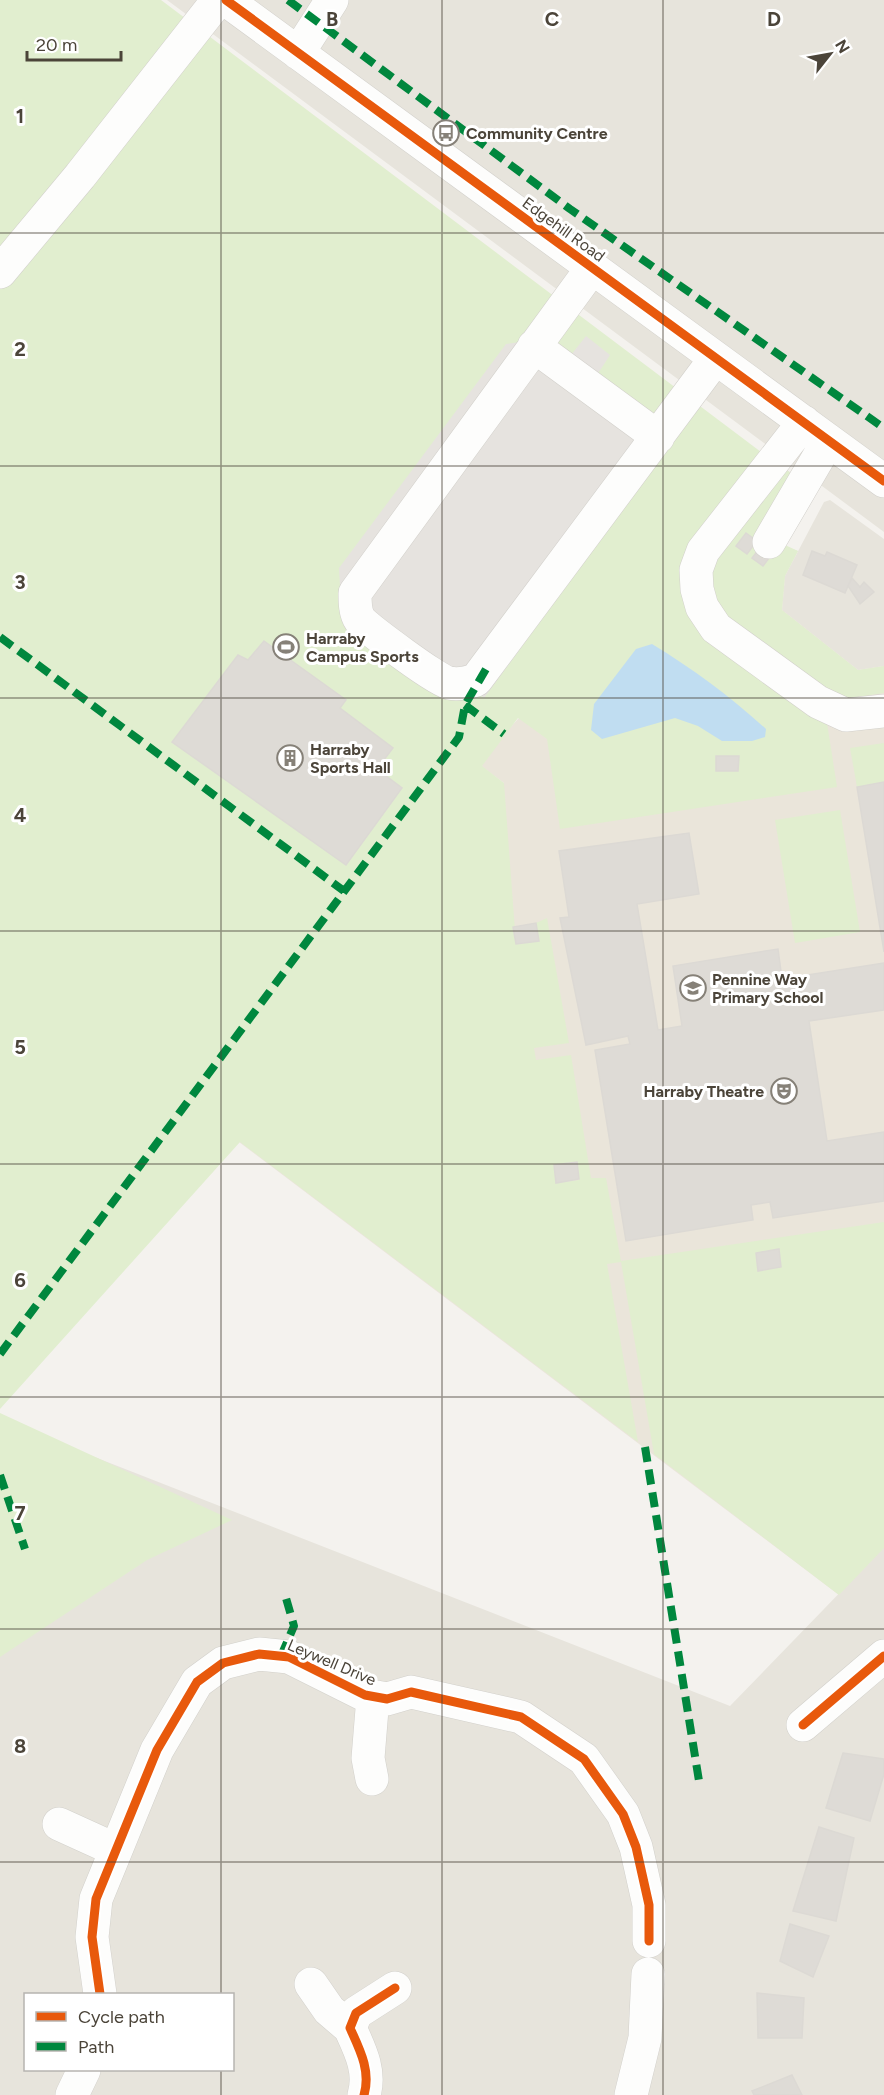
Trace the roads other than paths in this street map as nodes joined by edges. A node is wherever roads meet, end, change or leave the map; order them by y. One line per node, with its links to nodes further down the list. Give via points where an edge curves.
1 (218, 0): 6 (street)
2 (226, 0): 4 (street, Edgehill Road)
3 (332, 0): 4 (street)
4 (298, 53): 5 (street, Edgehill Road)
5 (592, 268): 7 (street); 8 (street, Edgehill Road)
6 (0, 272)
7 (534, 346): 10 (street); 10 (street, via 355,593 360,619 403,653 446,683 462,685 476,680)
8 (715, 359): 9 (street, Edgehill Road); 10 (street)
9 (816, 432): 11 (street, Edgehill Road); 12 (street); 13 (street, via 703,551 696,570 702,607 716,628 818,702 846,715)
10 (658, 437)
11 (881, 474)
12 (769, 542)
13 (884, 711)
14 (884, 1656): 16 (street)
15 (373, 1696): 17 (street, via 369,1758); 19 (street, Leywell Drive, via 290,1657 260,1654 223,1663 197,1682 186,1697 157,1750); 20 (street, Leywell Drive, via 387,1699 411,1692 521,1717 584,1759 623,1814 636,1847 649,1905)
16 (803, 1725)
17 (372, 1779)
18 (58, 1824): 19 (street)
19 (114, 1849): 24 (street, Leywell Drive, via 96,1899 92,1937)
20 (649, 1941)
21 (648, 1974): 29 (street, via 645,2038)
22 (310, 1984): 25 (street, via 329,2010)
23 (395, 1988): 25 (street, via 356,2013)
24 (100, 1993)
25 (350, 2028): 28 (street, via 366,2069)
26 (84, 2071): 27 (street)
27 (72, 2095)
28 (364, 2095)
29 (631, 2095)

